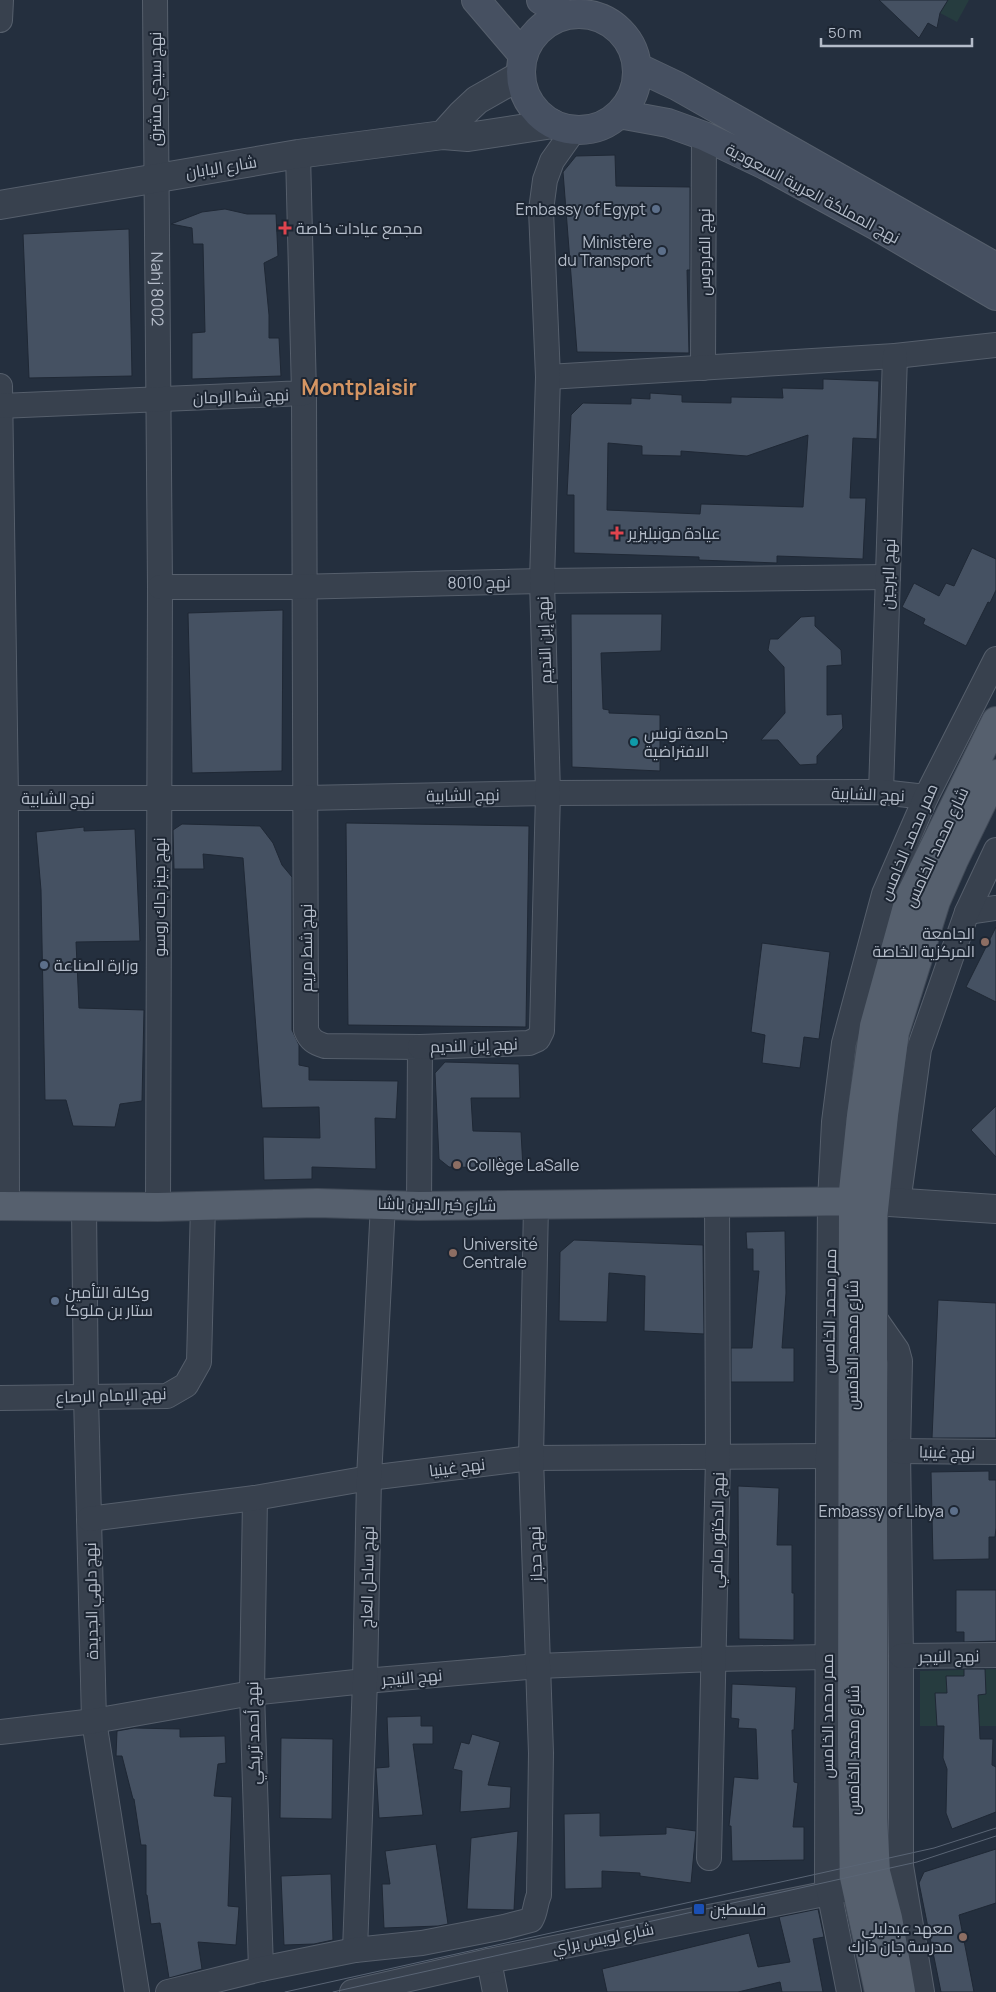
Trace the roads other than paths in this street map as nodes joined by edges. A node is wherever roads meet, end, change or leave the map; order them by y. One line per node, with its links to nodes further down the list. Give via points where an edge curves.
1 (0, 0): 6 (street)
2 (155, 0): 14 (street, نهج سيدي مشرق)
3 (476, 0): 7 (main road)
4 (541, 0): 5 (main road)
5 (568, 15): 7 (main road, via 552,20 540,29 530,41); 8 (main road, via 589,15 609,22 628,41)
6 (0, 20)
7 (522, 65): 10 (main road, via 524,90 530,104 540,116); 11 (street, via 461,114)
8 (637, 67): 9 (main road, via 636,84 630,100); 16 (main road, نهج المملكة العربية السعودية, via 677,86)
9 (619, 114): 10 (main road, via 590,129); 12 (main road, نهج المملكة العربية السعودية, via 668,124)
10 (563, 127): 11 (street, شارع اليابان, via 468,137); 21 (street, نهج إبن النديم, via 546,180 541,210)
11 (444, 135): 13 (street, شارع اليابان)
12 (704, 136): 17 (main road, نهج المملكة العربية السعودية, via 808,188); 20 (street, نهج الفردوس)
13 (298, 154): 14 (street, شارع اليابان); 23 (street, نهج شط الرمان)
14 (156, 178): 15 (street, شارع اليابان); 24 (street, Nahj 8002)
15 (0, 204)
16 (996, 267)
17 (996, 296)
18 (996, 345): 19 (street)
19 (895, 356): 20 (street); 26 (street, نهج البرجين)
20 (703, 368): 21 (street)
21 (548, 377): 27 (street, نهج إبن النديم)
22 (0, 386): 25 (street)
23 (304, 393): 24 (street, نهج شط الرمان); 28 (street, نهج شط مريم)
24 (158, 399): 25 (street, نهج شط الرمان); 29 (street, Nahj 8002)
25 (0, 406): 37 (street)
26 (888, 577): 27 (street, نهج 8010); 33 (street, نهج البرجين)
27 (542, 580): 28 (street, نهج 8010); 34 (street, نهج إبن النديم)
28 (306, 586): 29 (street, نهج 8010); 38 (street, نهج شط مريم)
29 (160, 588): 35 (street, نهج جينز جاك روسو)
30 (996, 659): 36 (street, ممر محمد الخامس)
31 (996, 721): 43 (main road, شارع محمد الخامس, via 910,896 874,1026 861,1116)
32 (996, 774): 43 (main road, شارع محمد الخامس, via 936,901 896,1032)
33 (881, 792): 34 (street, نهج الشابية); 36 (street, نهج الشابية)
34 (548, 793): 38 (street, نهج الشابية); 42 (street, نهج إبن النديم, via 542,1031 538,1039 529,1043)
35 (159, 797): 37 (street, نهج الشابية); 38 (street, نهج الشابية); 50 (street, نهج جينز جاك روسو)
36 (926, 797): 43 (street, ممر محمد الخامس, via 884,894 844,1043 834,1122)
37 (3, 798): 48 (street)
38 (305, 798): 42 (street, نهج شط مريم, via 306,1030 309,1037 325,1046)
39 (996, 850): 41 (street, شارع محمد الخامس)
40 (996, 908): 41 (street)
41 (967, 912): 43 (street, شارع محمد الخامس)
42 (420, 1047): 51 (street)
43 (864, 1202): 44 (main road, شارع خير الدين باشا); 52 (street); 53 (main road, شارع محمد الخامس); 58 (street, ممر محمد الخامس); 74 (main road, شارع محمد الخامس, via 852,1743)
44 (717, 1203): 47 (main road, شارع خير الدين باشا); 59 (street, نهج الدكتور مامي)
45 (383, 1204): 46 (main road, شارع خير الدين باشا); 51 (main road, شارع خير الدين باشا); 61 (street, نهج ساحل العاج)
46 (203, 1205): 50 (main road, شارع خير الدين باشا); 54 (street, نهج الإمام الرصاع, via 199,1362 186,1385 167,1396)
47 (536, 1205): 51 (main road, شارع خير الدين باشا); 60 (street, نهج حجاز)
48 (4, 1206): 49 (main road, شارع خير الدين باشا)
49 (84, 1206): 50 (main road, شارع خير الدين باشا); 54 (street, نهج دلهي الجديدة)
50 (158, 1206)
51 (419, 1206)
52 (996, 1209)
53 (874, 1317): 56 (street, via 897,1350 900,1361); 84 (main road, شارع محمد الخامس, via 873,1818 876,1872)
54 (86, 1396): 55 (street, نهج الإمام الرصاع); 63 (street, نهج دلهي الجديدة)
55 (0, 1398)
56 (898, 1451): 57 (street, نهج غينيا); 65 (street)
57 (996, 1452)
58 (828, 1456): 59 (street, نهج غينيا); 66 (street, ممر محمد الخامس)
59 (718, 1457): 60 (street, نهج غينيا); 67 (street, نهج الدكتور مامي)
60 (532, 1458): 61 (street, نهج غينيا); 68 (street, نهج حجاز)
61 (369, 1478): 62 (street, نهج غينيا); 69 (street, نهج ساحل العاج)
62 (256, 1498): 63 (street, نهج غينيا); 70 (street, نهج أحمد تريكي)
63 (89, 1519): 71 (street, نهج دلهي الجديدة)
64 (996, 1655): 65 (street, نهج النيجر)
65 (901, 1656): 85 (street, via 901,1866)
66 (827, 1657): 67 (street, نهج النيجر); 74 (street, ممر محمد الخامس, via 827,1881)
67 (714, 1659): 68 (street, نهج النيجر); 73 (street, نهج الدكتور مامي)
68 (538, 1666): 69 (street, نهج النيجر); 75 (street, نهج حجاز, via 541,1762 539,1895 531,1920 422,1943)
69 (365, 1681): 70 (street, نهج النيجر); 75 (street, نهج ساحل العاج)
70 (252, 1693): 71 (street, نهج النيجر); 77 (street, نهج أحمد تريكي)
71 (94, 1721): 72 (street, نهج النيجر); 78 (street, نهج دلهي الجديدة)
72 (0, 1732)
73 (709, 1858)
74 (842, 1890): 76 (street, شارع لويس براي); 82 (street, ممر محمد الخامس); 83 (main road, شارع محمد الخامس)
75 (355, 1950): 77 (street)
76 (489, 1961): 80 (street, شارع لويس براي); 81 (street)
77 (261, 1969): 79 (street)
78 (137, 1992)
79 (168, 1992)
80 (354, 1992)
81 (495, 1992)
82 (849, 1992)
83 (879, 1992)
84 (901, 1992)
85 (922, 1992)

